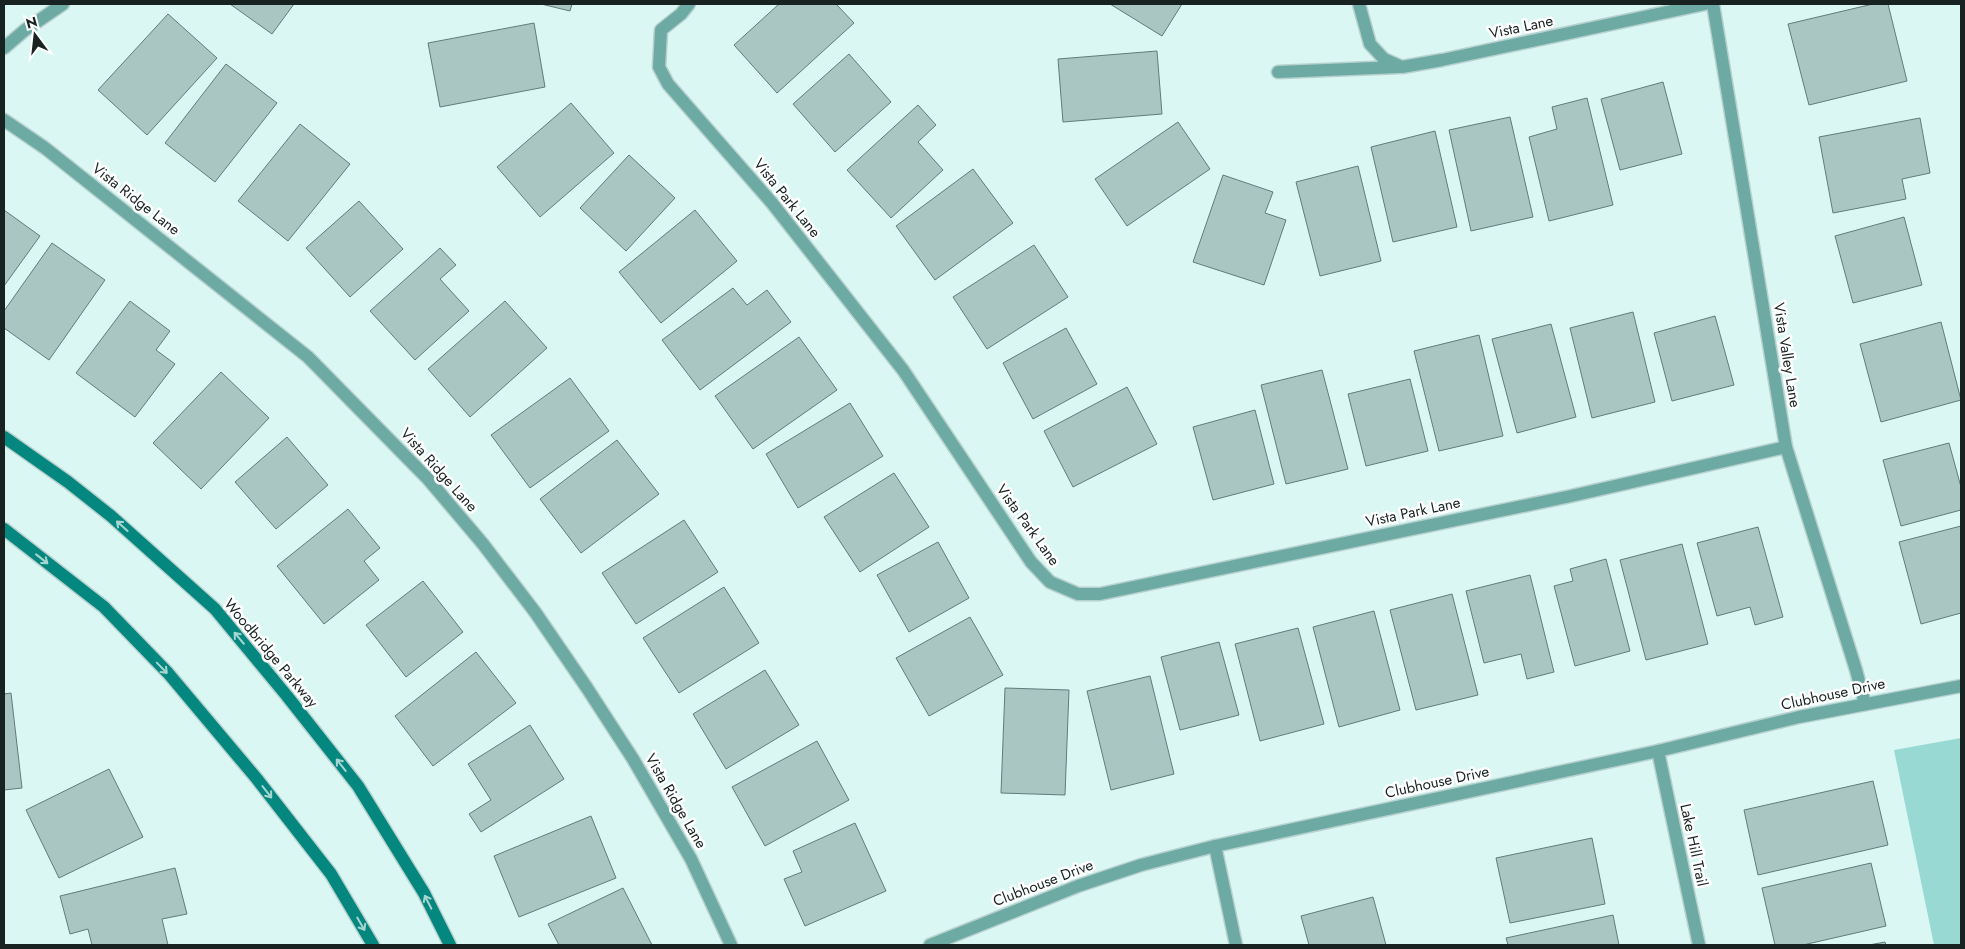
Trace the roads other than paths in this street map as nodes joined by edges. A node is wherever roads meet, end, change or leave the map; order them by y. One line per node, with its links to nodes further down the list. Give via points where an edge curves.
1 (63, 4): 6 (street)
2 (689, 4): 11 (street, Vista Park Lane, via 661,30 659,66 668,84 772,204 903,370 1032,562 1050,582 1078,594 1110,592 1571,496)
3 (1359, 4): 7 (street, via 1370,44 1384,59)
4 (1705, 4): 7 (street, Vista Lane)
5 (1713, 4): 11 (street, Vista Valley Lane)
6 (4, 48)
7 (1402, 66): 8 (street, Vista Lane)
8 (1278, 72)
9 (4, 120): 19 (street, Vista Ridge Lane, via 45,148 308,356 428,479 535,612 633,759 691,859)
10 (4, 437): 18 (main road, Woodbridge Parkway, one-way to 10, via 424,893 358,786 215,609 111,516)
11 (1786, 447): 14 (street, Vista Valley Lane)
12 (4, 529): 17 (main road, one-way to 17, via 104,607 168,673 332,874)
13 (1961, 686): 14 (street, Clubhouse Drive)
14 (1864, 704): 15 (street, Clubhouse Drive)
15 (1658, 751): 16 (street, Clubhouse Drive); 22 (street, Lake Hill Trail)
16 (1215, 846): 20 (street, Clubhouse Drive, via 1141,865 1078,886); 21 (street)
17 (373, 945)
18 (450, 945)
19 (731, 945)
20 (930, 945)
21 (1236, 945)
22 (1699, 945)

